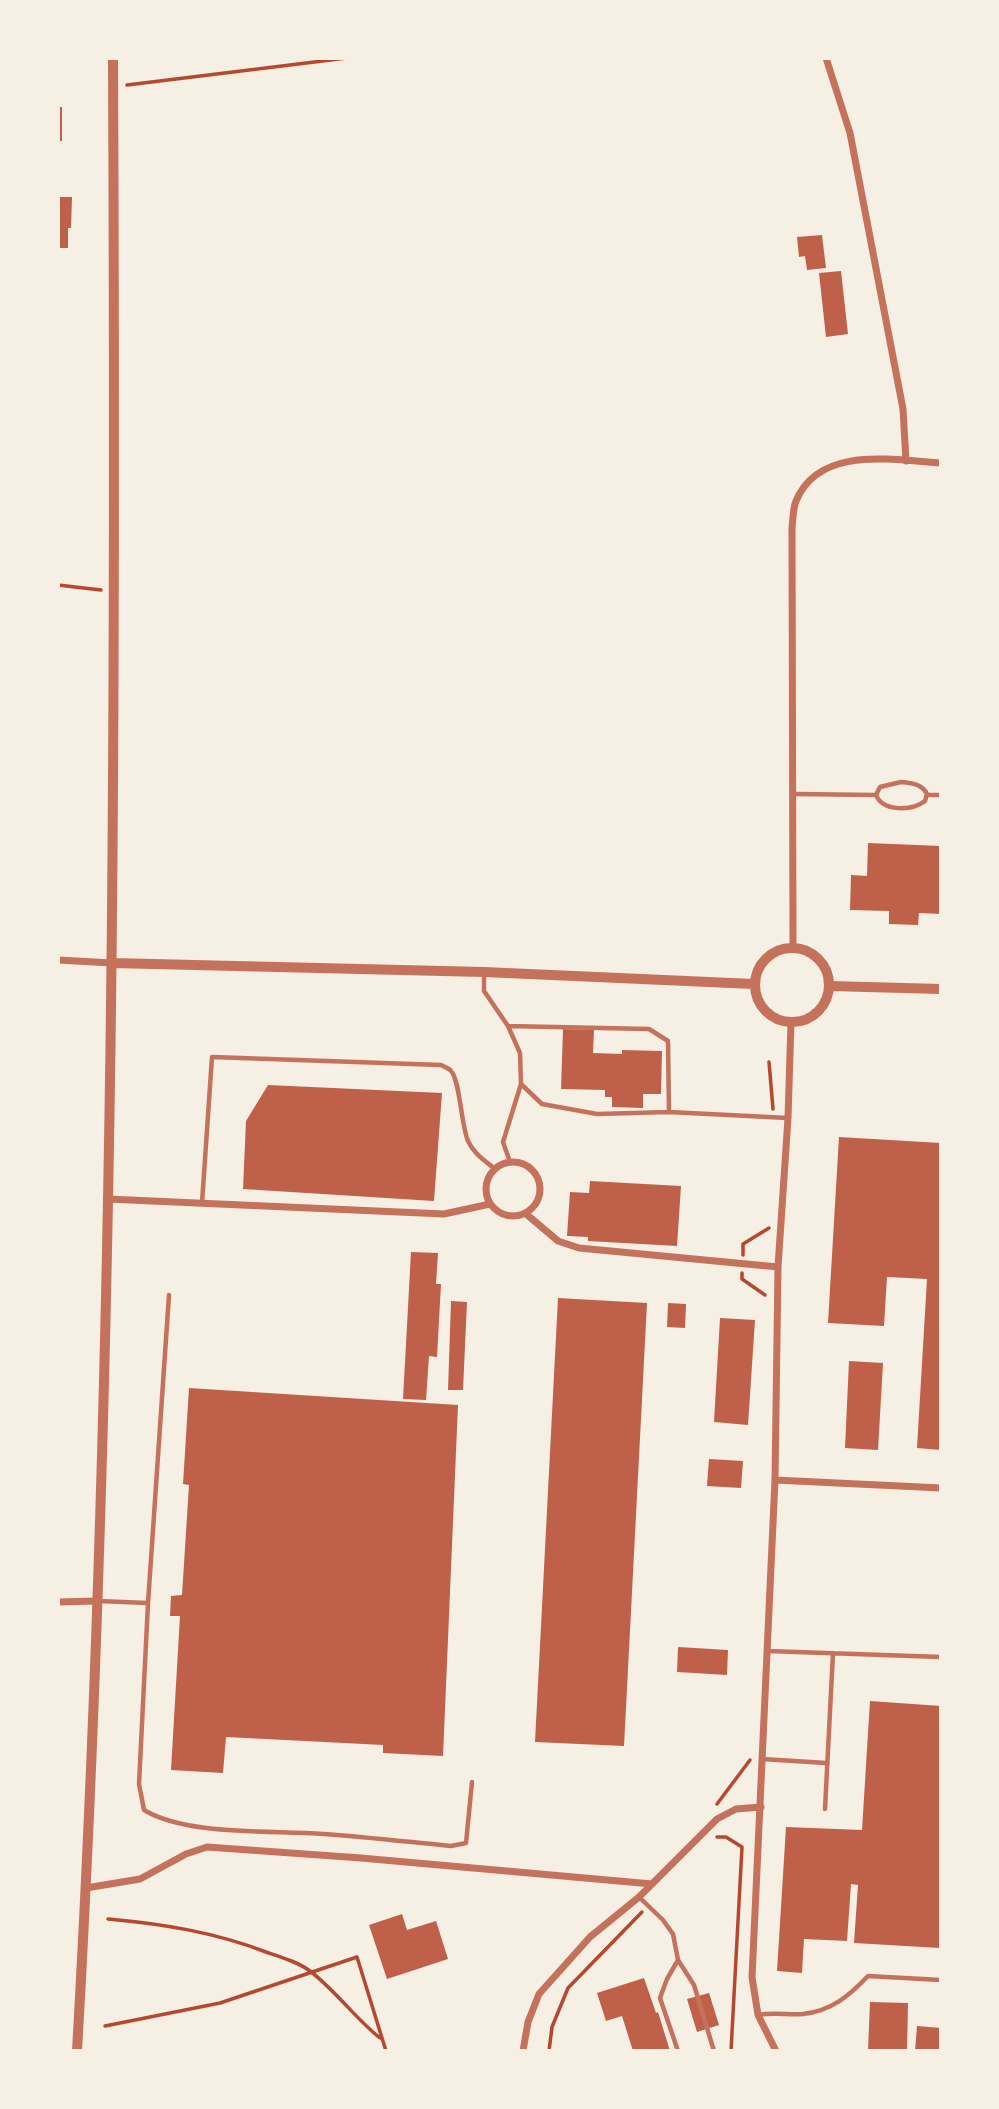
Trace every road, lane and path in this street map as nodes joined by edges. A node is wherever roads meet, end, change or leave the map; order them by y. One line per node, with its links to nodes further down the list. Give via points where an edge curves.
1 (113, 58): 4 (street)
2 (347, 58): 4 (path)
3 (826, 58): 5 (street, via 850,133 903,409)
4 (113, 87): 8 (street)
5 (906, 461): 6 (street); 9 (street, via 831,465 810,478 795,502)
6 (941, 463)
7 (58, 585): 8 (path)
8 (114, 592): 15 (street)
9 (794, 794): 10 (lane); 13 (street)
10 (876, 795): 11 (lane, via 885,805 901,808 919,805); 11 (lane, via 883,785 901,782 920,786)
11 (927, 795): 12 (lane)
12 (941, 795)
13 (793, 947): 17 (street, via 762,962); 18 (street, via 815,955)
14 (58, 960): 15 (street)
15 (112, 963): 16 (street); 29 (street)
16 (484, 972): 17 (street); 21 (lane, via 484,991)
17 (754, 984): 20 (street, via 769,1015)
18 (830, 986): 19 (street); 20 (street, via 813,1016)
19 (941, 989)
20 (792, 1022): 26 (street)
21 (508, 1026): 23 (lane, via 520,1053); 24 (lane, via 649,1028 668,1041)
22 (769, 1062): 25 (path)
23 (521, 1084): 24 (lane, via 542,1104 597,1114); 27 (lane, via 503,1142)
24 (669, 1112): 25 (lane)
25 (773, 1117): 26 (lane)
26 (788, 1118): 35 (street)
27 (510, 1162): 28 (street); 32 (street, via 531,1168 540,1181 537,1203)
28 (495, 1168): 30 (lane, via 469,1143 455,1078 442,1065 212,1057); 31 (street, via 486,1189)
29 (107, 1199): 30 (street); 40 (street)
30 (202, 1202): 31 (street, via 444,1214)
31 (491, 1204): 32 (street, via 502,1214)
32 (525, 1213): 34 (street, via 558,1241 579,1248)
33 (770, 1217): 34 (path, via 768,1230 743,1244)
34 (743, 1264): 35 (street); 37 (path, via 742,1279)
35 (778, 1267): 38 (street)
36 (169, 1295): 42 (lane)
37 (766, 1296)
38 (775, 1480): 39 (street); 43 (street)
39 (941, 1488)
40 (97, 1601): 41 (street); 42 (lane); 54 (street)
41 (58, 1602)
42 (148, 1603): 49 (lane, via 139,1784 144,1810 158,1818 199,1827 452,1846 466,1843)
43 (768, 1651): 44 (lane); 47 (street)
44 (833, 1653): 45 (lane); 48 (lane)
45 (941, 1657)
46 (751, 1748): 52 (path, via 751,1760)
47 (762, 1759): 48 (lane); 50 (street)
48 (827, 1763): 51 (lane)
49 (472, 1782)
50 (761, 1807): 53 (street, via 736,1809 717,1819); 60 (street, via 752,1977)
51 (825, 1809)
52 (712, 1810)
53 (652, 1884): 54 (street, via 207,1847 140,1879); 55 (street)
54 (86, 1888): 63 (street)
55 (639, 1897): 57 (lane, via 673,1934); 65 (street, via 590,1937 539,1994)
56 (108, 1919): 58 (path, via 202,1931)
57 (678, 1961): 66 (lane, via 660,1998); 67 (lane, via 694,1985)
58 (310, 1971): 61 (path, via 220,2003); 62 (path); 62 (path, via 357,1957)
59 (941, 1980): 60 (lane, via 868,1976 835,2005 804,2014)
60 (758, 2015): 68 (street)
61 (105, 2026)
62 (382, 2040): 64 (path)
63 (76, 2051)
64 (386, 2051)
65 (523, 2051)
66 (678, 2051)
67 (714, 2051)
68 (776, 2051)

